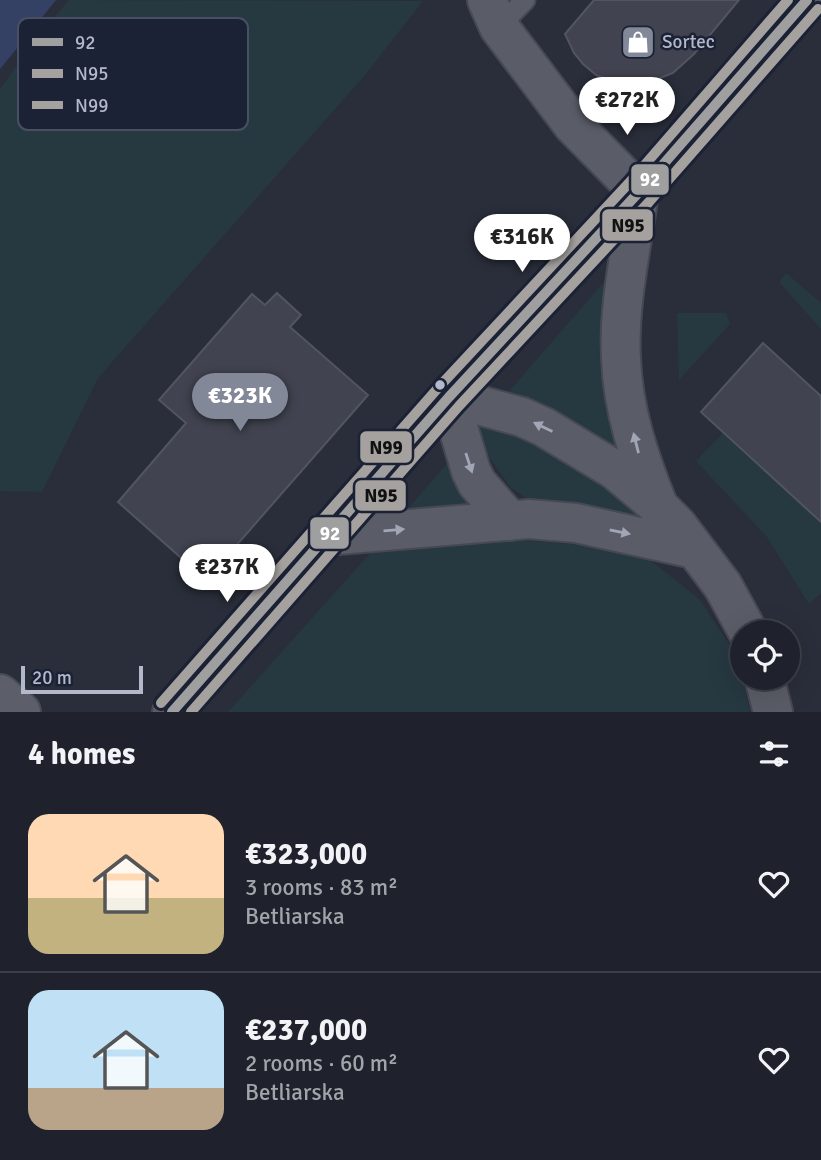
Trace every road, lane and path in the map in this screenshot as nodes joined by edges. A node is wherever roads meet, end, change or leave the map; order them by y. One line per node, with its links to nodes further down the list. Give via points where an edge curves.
1 (807, 0): 3 (street)
2 (504, 9): 3 (street, via 573,125)
3 (639, 192): 4 (street); 5 (street, one-way to 3, via 640,460 621,357)
4 (449, 397): 5 (street, one-way to 4, via 615,470 544,427); 6 (street, one-way to 6, via 471,471 485,495); 7 (street)
5 (659, 507): 8 (street)
6 (510, 521): 7 (street, one-way to 6); 8 (street, one-way to 8, via 576,523)
7 (326, 536): 11 (street)
8 (694, 549): 9 (street, via 723,586)
9 (741, 620)
10 (767, 690): 12 (street)
11 (172, 712)
12 (773, 712)

